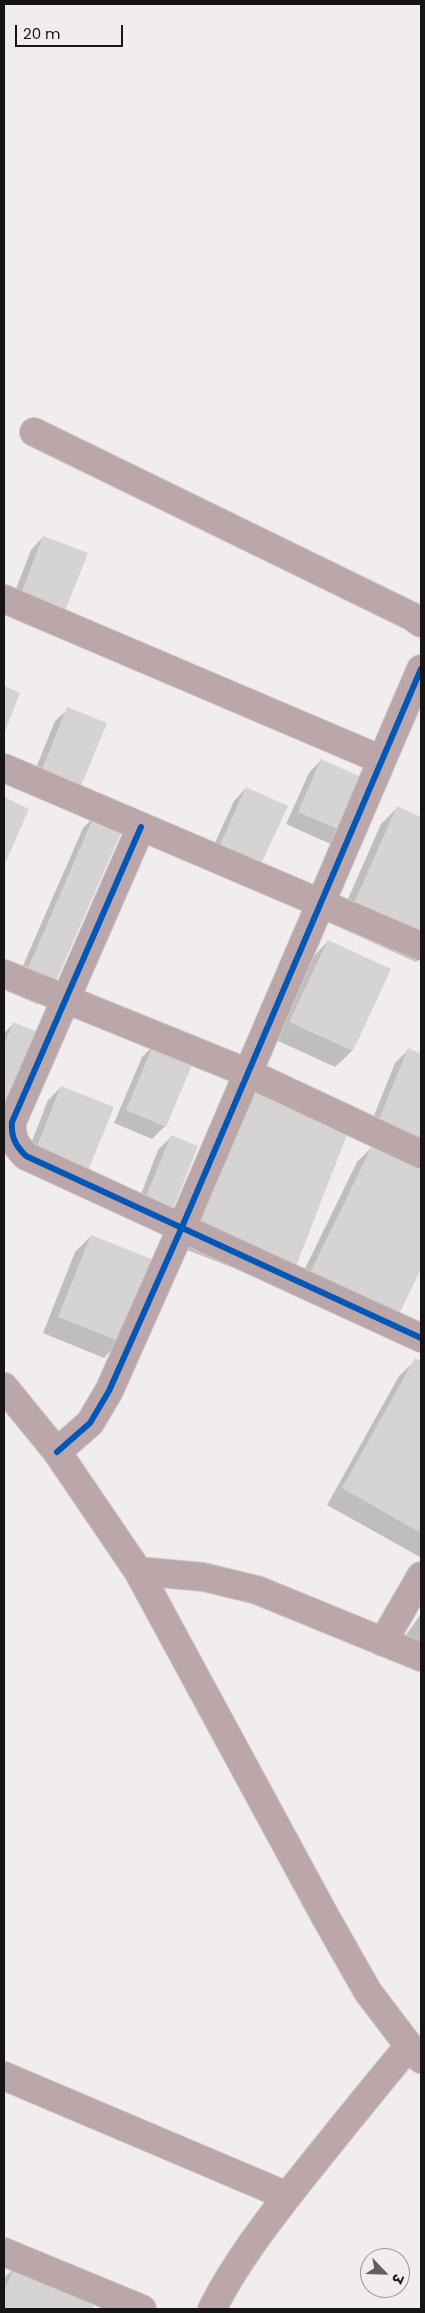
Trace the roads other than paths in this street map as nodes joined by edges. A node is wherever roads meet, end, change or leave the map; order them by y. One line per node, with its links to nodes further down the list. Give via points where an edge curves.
1 (34, 432): 3 (street, via 413,616)
2 (4, 599): 5 (street)
3 (421, 623)
4 (421, 669): 5 (street)
5 (382, 760): 8 (street)
6 (4, 768): 7 (street)
7 (141, 827): 8 (street); 11 (street)
8 (321, 905): 9 (street); 12 (street)
9 (421, 946)
10 (4, 974): 11 (street)
11 (64, 999): 12 (street); 14 (street, via 12,1122 11,1134 16,1145 26,1156)
12 (248, 1073): 13 (street); 14 (street)
13 (421, 1154)
14 (182, 1227): 15 (street); 17 (street, via 109,1391 90,1423)
15 (421, 1338)
16 (4, 1387): 17 (street)
17 (57, 1452): 18 (street)
18 (138, 1571): 20 (street, via 203,1576 257,1590); 22 (street, via 368,1992)
19 (421, 1576): 20 (street)
20 (383, 1642): 21 (street)
21 (421, 1658)
22 (415, 2053): 24 (street, via 348,2119)
23 (4, 2076): 24 (street)
24 (287, 2196): 27 (street, via 230,2275)
25 (4, 2252): 26 (street)
26 (142, 2309)
27 (212, 2309)

